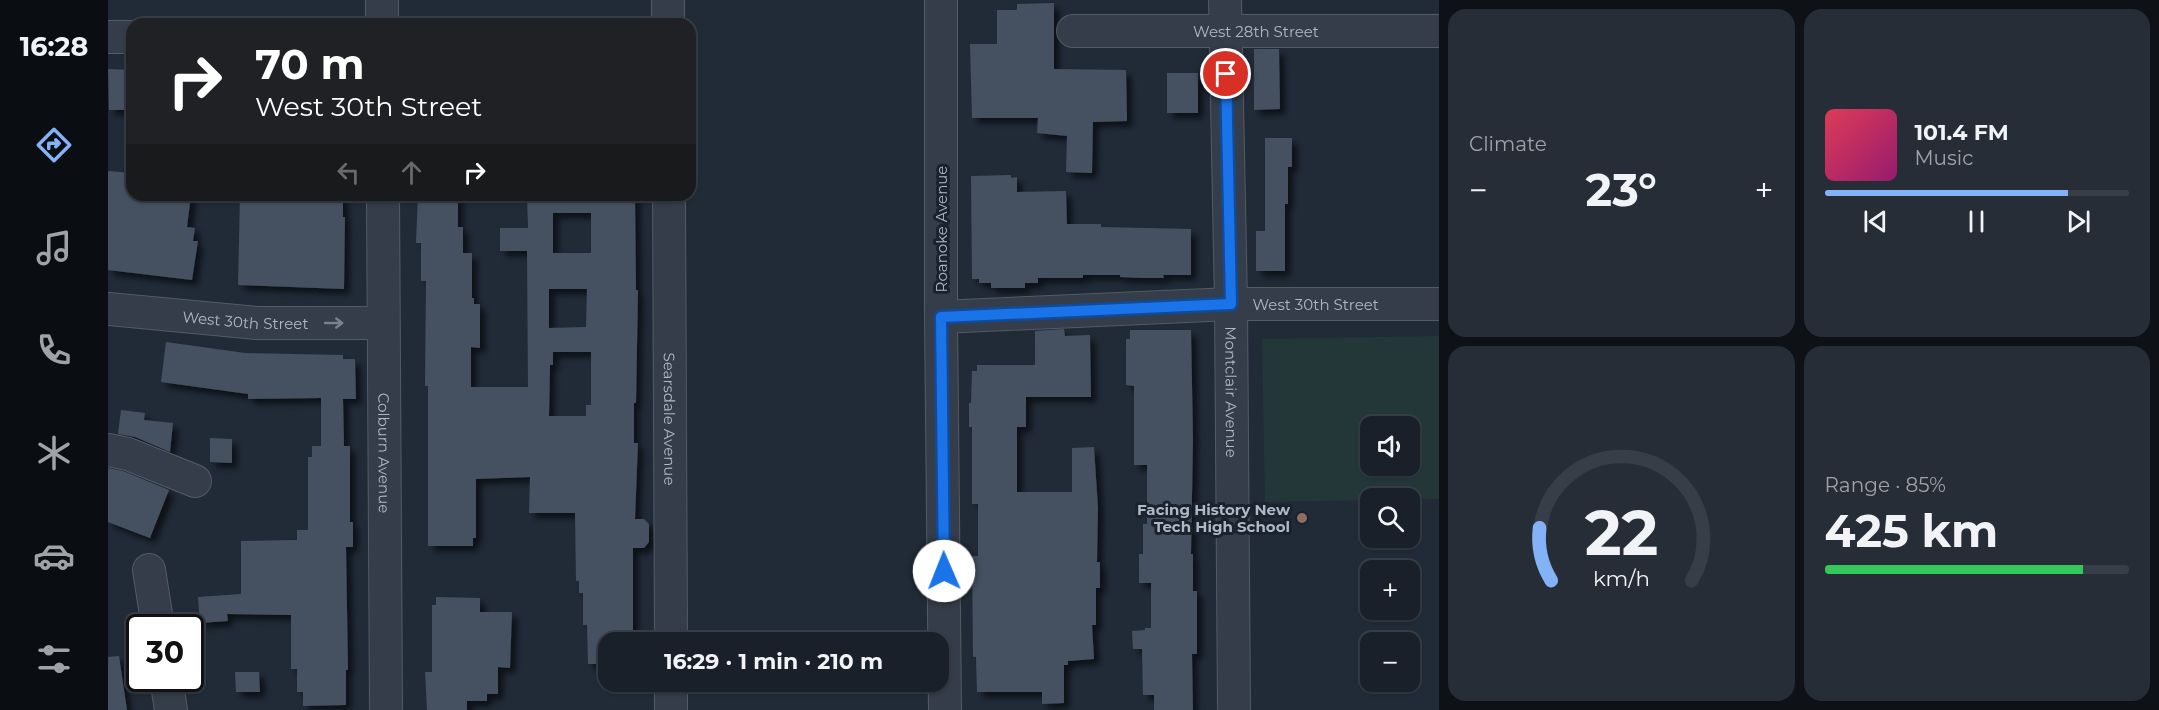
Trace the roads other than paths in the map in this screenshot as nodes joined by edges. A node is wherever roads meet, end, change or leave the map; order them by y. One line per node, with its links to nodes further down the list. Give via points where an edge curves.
1 (382, 0): 5 (street)
2 (668, 0): 6 (street)
3 (941, 0): 17 (street, Roanoke Avenue)
4 (1225, 0): 8 (street, Montclair Avenue)
5 (382, 18)
6 (668, 18)
7 (1073, 31): 8 (street, West 28th Street)
8 (1225, 31): 9 (street, West 28th Street); 14 (street, Montclair Avenue)
9 (1439, 31)
10 (108, 38): 11 (street)
11 (126, 38)
12 (383, 201): 18 (street, Colburn Avenue)
13 (669, 201): 23 (street, Searsdale Avenue)
14 (1231, 304): 15 (street, West 30th Street); 17 (street, West 30th Street); 30 (street, Montclair Avenue)
15 (1439, 304)
16 (108, 309): 18 (street, West 30th Street, one-way to 18, via 257,323)
17 (941, 317): 29 (street, Roanoke Avenue)
18 (383, 323): 27 (street, Colburn Avenue)
19 (108, 450): 20 (street)
20 (195, 481)
21 (149, 570): 22 (street)
22 (156, 614)
23 (671, 632)
24 (168, 692): 26 (street)
25 (671, 692): 28 (street)
26 (171, 710)
27 (386, 710)
28 (671, 710)
29 (945, 710)
30 (1234, 710)

